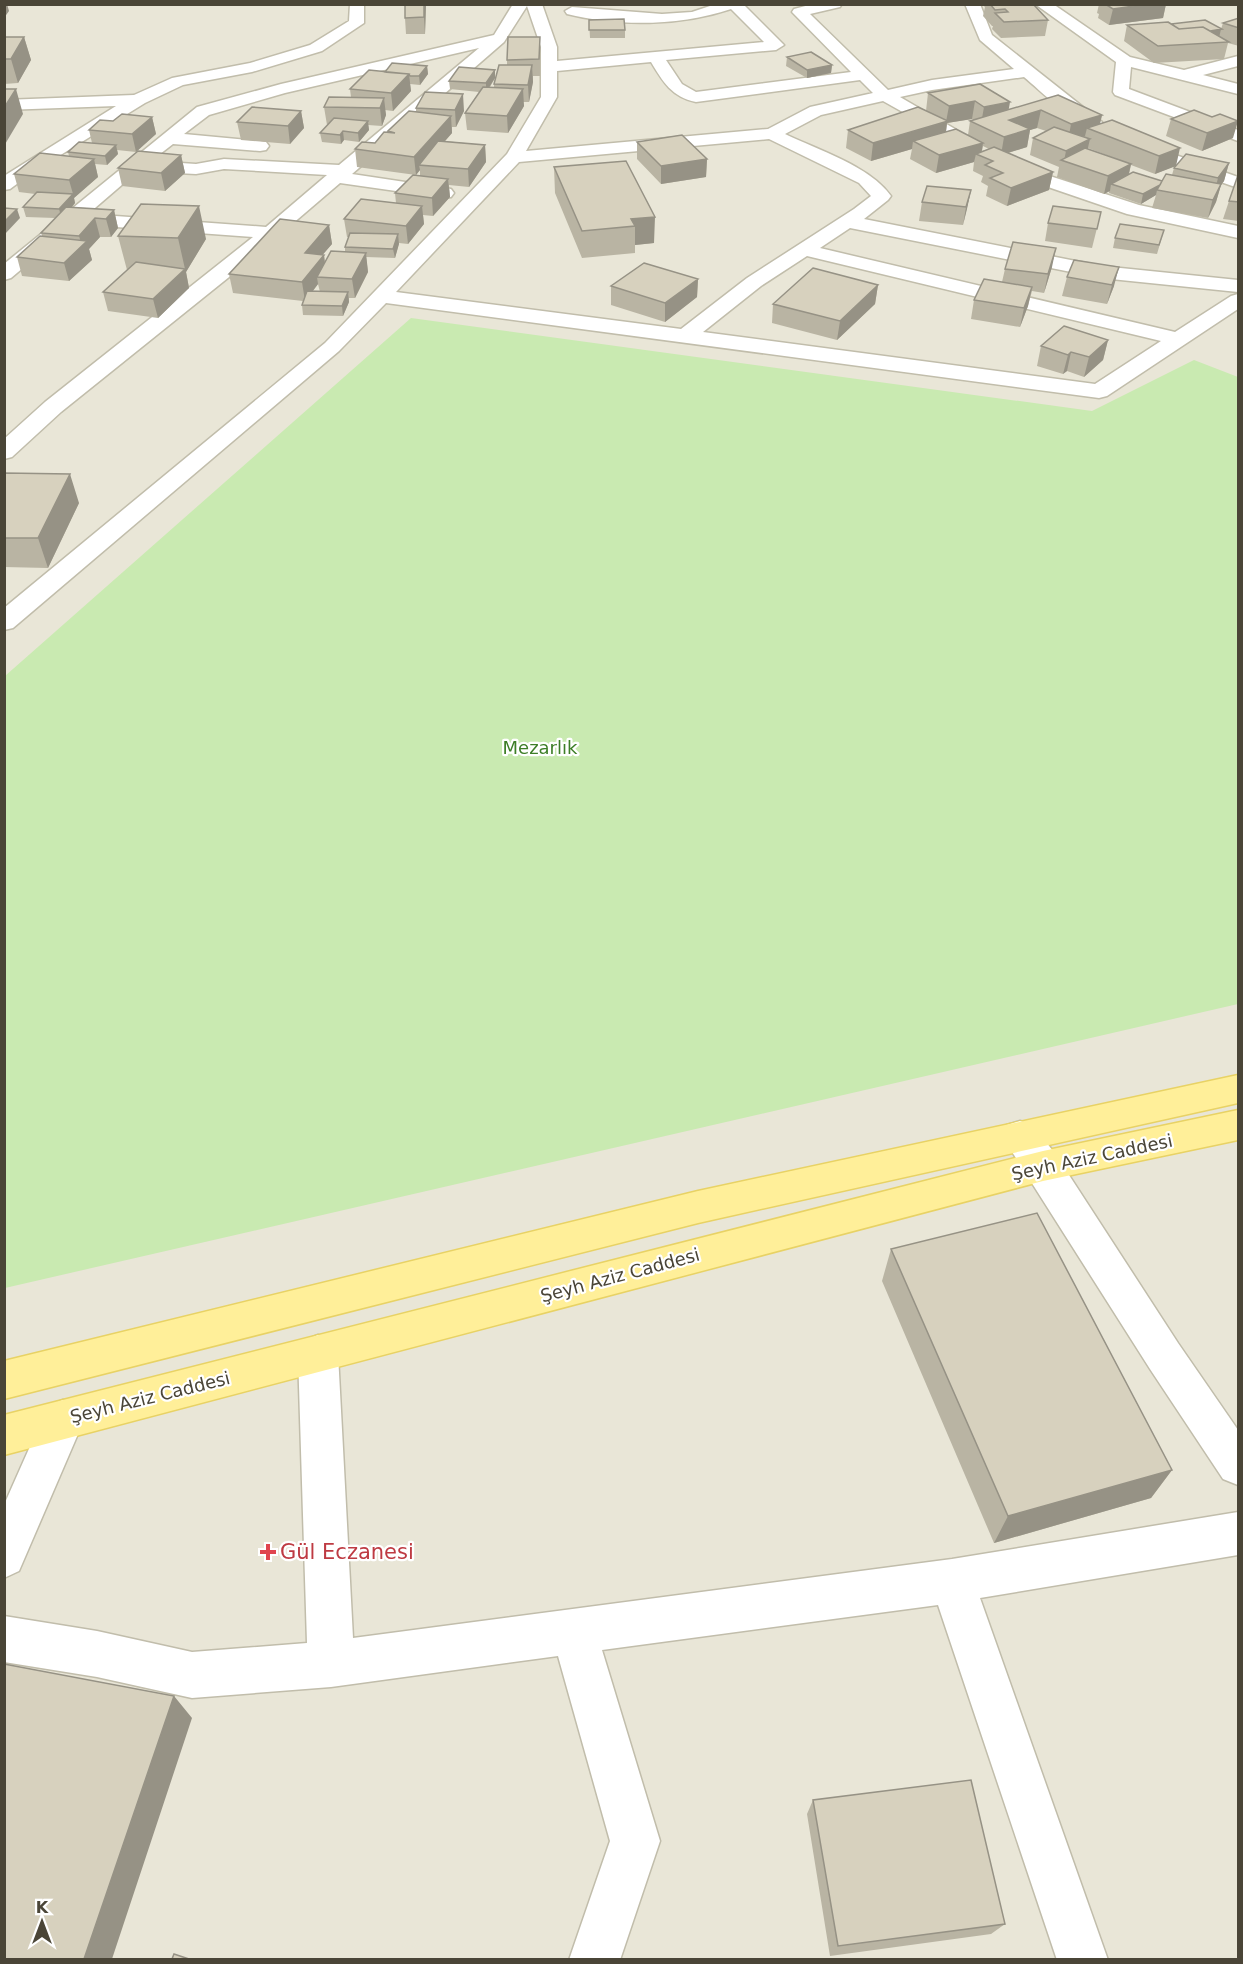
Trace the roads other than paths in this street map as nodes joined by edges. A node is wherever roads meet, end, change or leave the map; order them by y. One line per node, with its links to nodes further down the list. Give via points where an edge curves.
1 (357, 4): 20 (street, via 356,23 316,48 252,67 178,81)
2 (521, 4): 9 (street)
3 (534, 4): 10 (street)
4 (733, 4): 8 (street, via 692,16 666,17 630,17); 11 (street, via 776,45)
5 (836, 4): 16 (street, via 799,12)
6 (972, 4): 15 (street, via 985,37)
7 (1042, 4): 12 (street)
8 (575, 8): 10 (street)
9 (499, 39): 24 (street, via 203,111); 30 (street, via 364,155)
10 (546, 40): 14 (street)
11 (655, 56): 14 (street); 16 (street, via 673,85 686,96 696,97)
12 (1124, 60): 17 (street); 23 (street, via 1121,92)
13 (1239, 61): 17 (street)
14 (549, 68): 27 (street, via 549,97)
15 (1026, 72): 19 (street); 31 (street, via 1076,111 1130,144)
16 (863, 75): 19 (street)
17 (1184, 75): 18 (street)
18 (1239, 89)
19 (884, 95): 22 (street, via 816,111); 25 (street)
20 (139, 99): 21 (street); 32 (street)
21 (4, 105)
22 (772, 134): 27 (street); 35 (street, via 865,179 882,196)
23 (1239, 136)
24 (169, 138): 26 (street); 29 (street)
25 (964, 142)
26 (272, 147)
27 (514, 158): 33 (street)
28 (995, 159): 36 (street, via 1015,171 1134,210)
29 (134, 165): 30 (street, via 196,169 224,164); 34 (street)
30 (341, 167): 33 (street); 37 (street)
31 (1239, 183)
32 (4, 185)
33 (476, 198): 41 (street)
34 (71, 218): 37 (street); 39 (street)
35 (848, 222): 38 (street); 40 (street, via 1101,272)
36 (1239, 232)
37 (270, 233): 45 (street, via 53,407)
38 (804, 250): 43 (street, via 754,282); 44 (street)
39 (4, 274)
40 (1239, 286)
41 (381, 296): 43 (street); 47 (street, via 332,347)
42 (1239, 300): 44 (street)
43 (686, 336): 44 (street, via 1099,391)
44 (1179, 339)
45 (4, 452)
46 (4, 595): 47 (street)
47 (32, 599): 48 (street)
48 (4, 622)
49 (1239, 1089): 51 (main road, Şeyh Aziz Caddesi)
50 (1239, 1125): 51 (main road, Şeyh Aziz Caddesi)
51 (1032, 1151): 52 (main road, Şeyh Aziz Caddesi); 53 (main road, Şeyh Aziz Caddesi, via 698,1207); 56 (street)
52 (318, 1354): 54 (main road, Şeyh Aziz Caddesi); 62 (street)
53 (4, 1380)
54 (63, 1420): 55 (main road, Şeyh Aziz Caddesi); 58 (street)
55 (4, 1435)
56 (1239, 1465)
57 (1239, 1533): 59 (street)
58 (4, 1556)
59 (952, 1581): 60 (street); 64 (street)
60 (574, 1632): 62 (street); 63 (street, via 635,1841)
61 (4, 1639): 62 (street, via 192,1675)
62 (331, 1664)
63 (594, 1959)
64 (1083, 1959)

